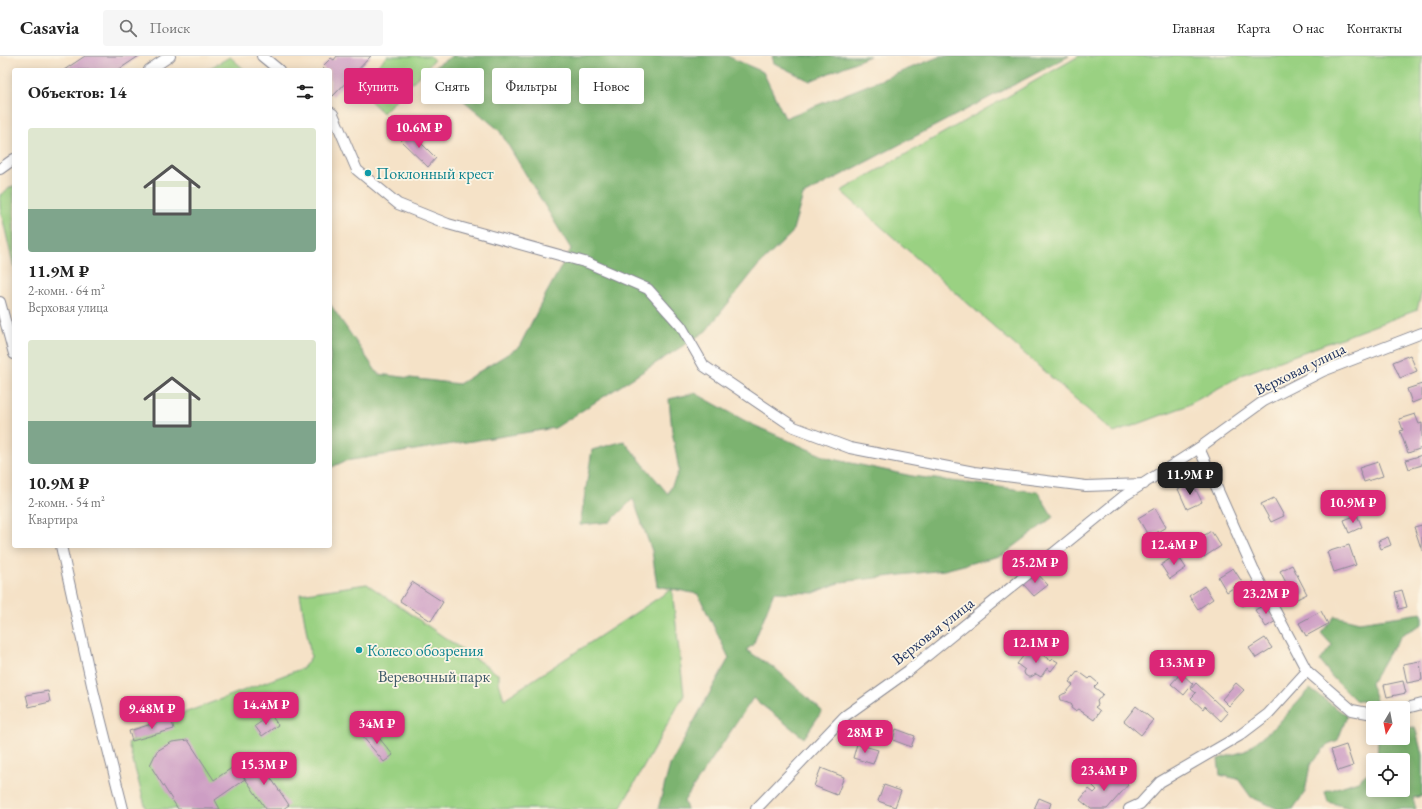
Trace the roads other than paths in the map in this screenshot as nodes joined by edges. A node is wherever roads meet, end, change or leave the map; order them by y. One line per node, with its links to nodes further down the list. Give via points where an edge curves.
1 (170, 56): 3 (street)
2 (262, 56): 4 (street)
3 (152, 68)
4 (277, 68)
5 (332, 114): 12 (street, via 357,170 398,204 448,224 588,263 648,289 681,326 704,366 794,427 850,448 974,472 1086,486)
6 (12, 160): 7 (street)
7 (0, 168)
8 (0, 302): 10 (street)
9 (1422, 334): 11 (street, Верховая улица, via 1323,371 1264,401)
10 (12, 347)
11 (1199, 448): 12 (street, Верховая улица); 14 (street, via 1253,569)
12 (1144, 484): 19 (street, Верховая улица, via 1124,496 908,671 845,716)
13 (61, 548): 18 (street)
14 (1307, 671): 17 (street, via 1352,710); 20 (street, via 1268,714 1239,736 1160,782 1140,804)
15 (1422, 704): 16 (street)
16 (1410, 707)
17 (1366, 713)
18 (123, 809)
19 (756, 809)
20 (1129, 809)

